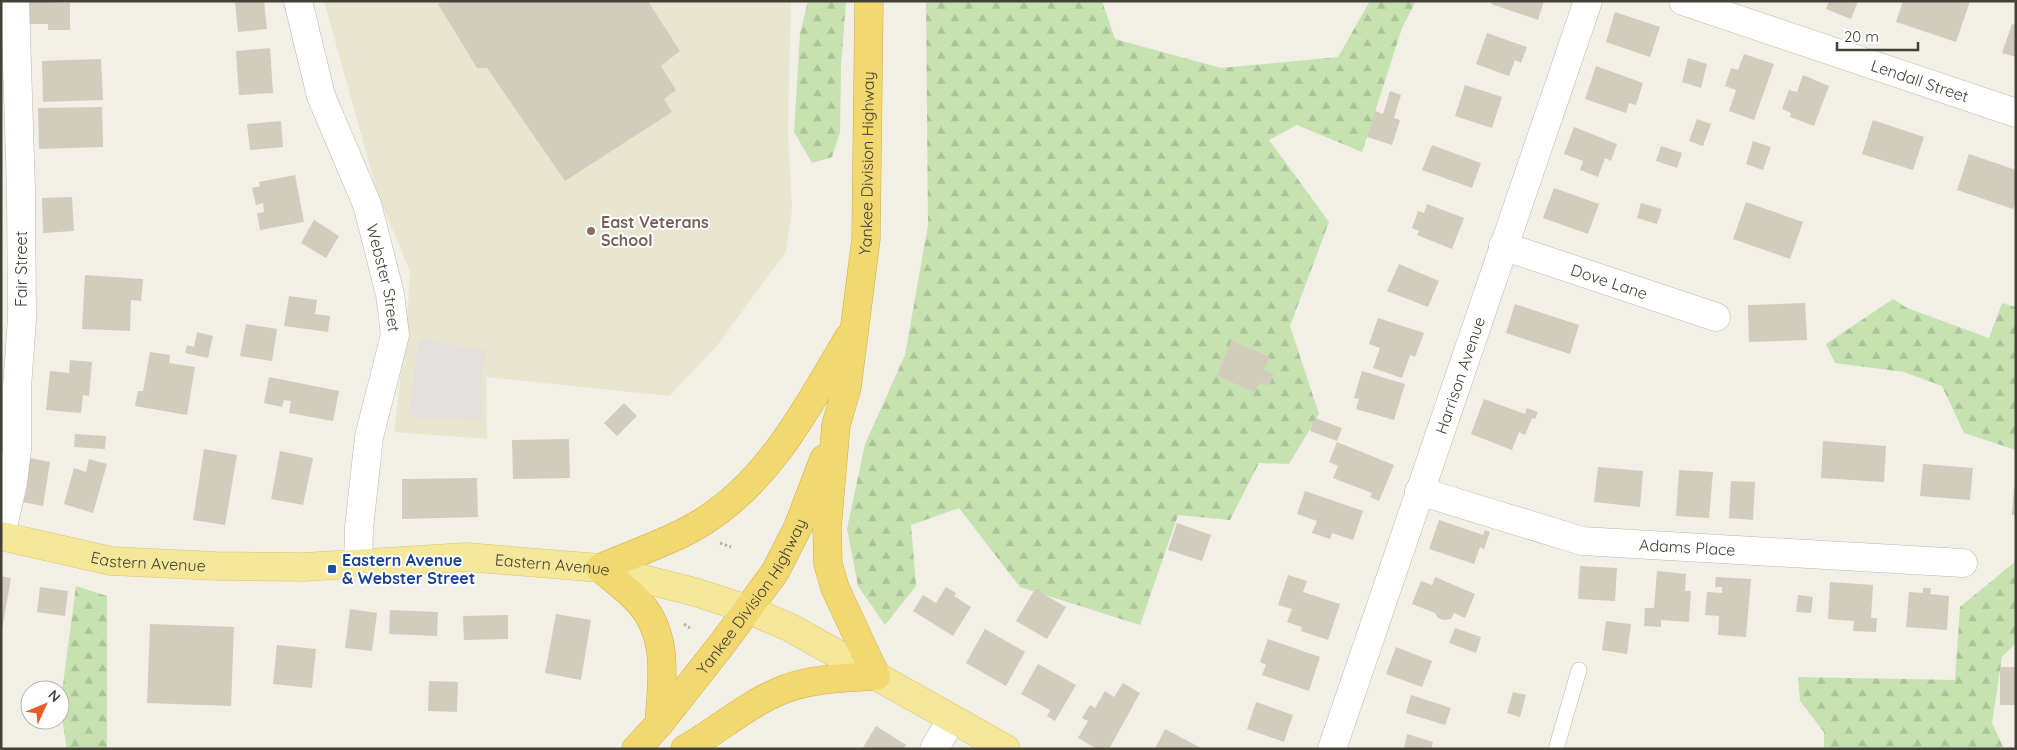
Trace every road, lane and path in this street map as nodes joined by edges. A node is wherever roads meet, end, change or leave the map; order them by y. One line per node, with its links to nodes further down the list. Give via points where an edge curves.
1 (15, 1): 7 (street, Fair Street)
2 (298, 1): 15 (street, Webster Street, via 321,96 367,204 390,294 395,335 369,437)
3 (868, 1): 10 (highway, Yankee Division Highway, via 866,239)
4 (1588, 1): 8 (street, Harrison Avenue)
5 (1683, 1): 6 (street, Lendall Street)
6 (2016, 113)
7 (10, 114): 13 (street, Fair Street, via 22,319 17,449)
8 (1503, 246): 9 (street, Dove Lane); 12 (street, Harrison Avenue)
9 (1716, 317)
10 (856, 326): 11 (highway, Yankee Division Highway, via 847,387); 16 (highway, via 791,434 741,493 692,527)
11 (836, 425): 17 (highway, Yankee Division Highway, via 798,527 774,572); 21 (highway, via 827,528 828,564 844,612)
12 (1419, 491): 14 (street, Adams Place, via 1582,542); 28 (street, Harrison Avenue)
13 (1, 535): 15 (main road, Eastern Avenue, via 111,561 216,566)
14 (1963, 563)
15 (358, 564): 16 (main road, Eastern Avenue, via 466,557)
16 (600, 568): 17 (main road, Eastern Avenue); 23 (highway, via 638,602 658,632 663,670)
17 (747, 609): 21 (main road, Eastern Avenue, via 791,628); 23 (highway, Yankee Division Highway)
18 (681, 622): 19 (path)
19 (690, 628)
20 (1579, 670): 29 (lane)
21 (876, 676): 22 (main road, Eastern Avenue); 25 (highway, via 822,680 784,689 750,706)
22 (952, 719): 26 (street); 27 (main road, Eastern Avenue)
23 (659, 724): 24 (highway, Yankee Division Highway)
24 (636, 749)
25 (685, 749)
26 (934, 749)
27 (1006, 749)
28 (1332, 749)
29 (1556, 749)

